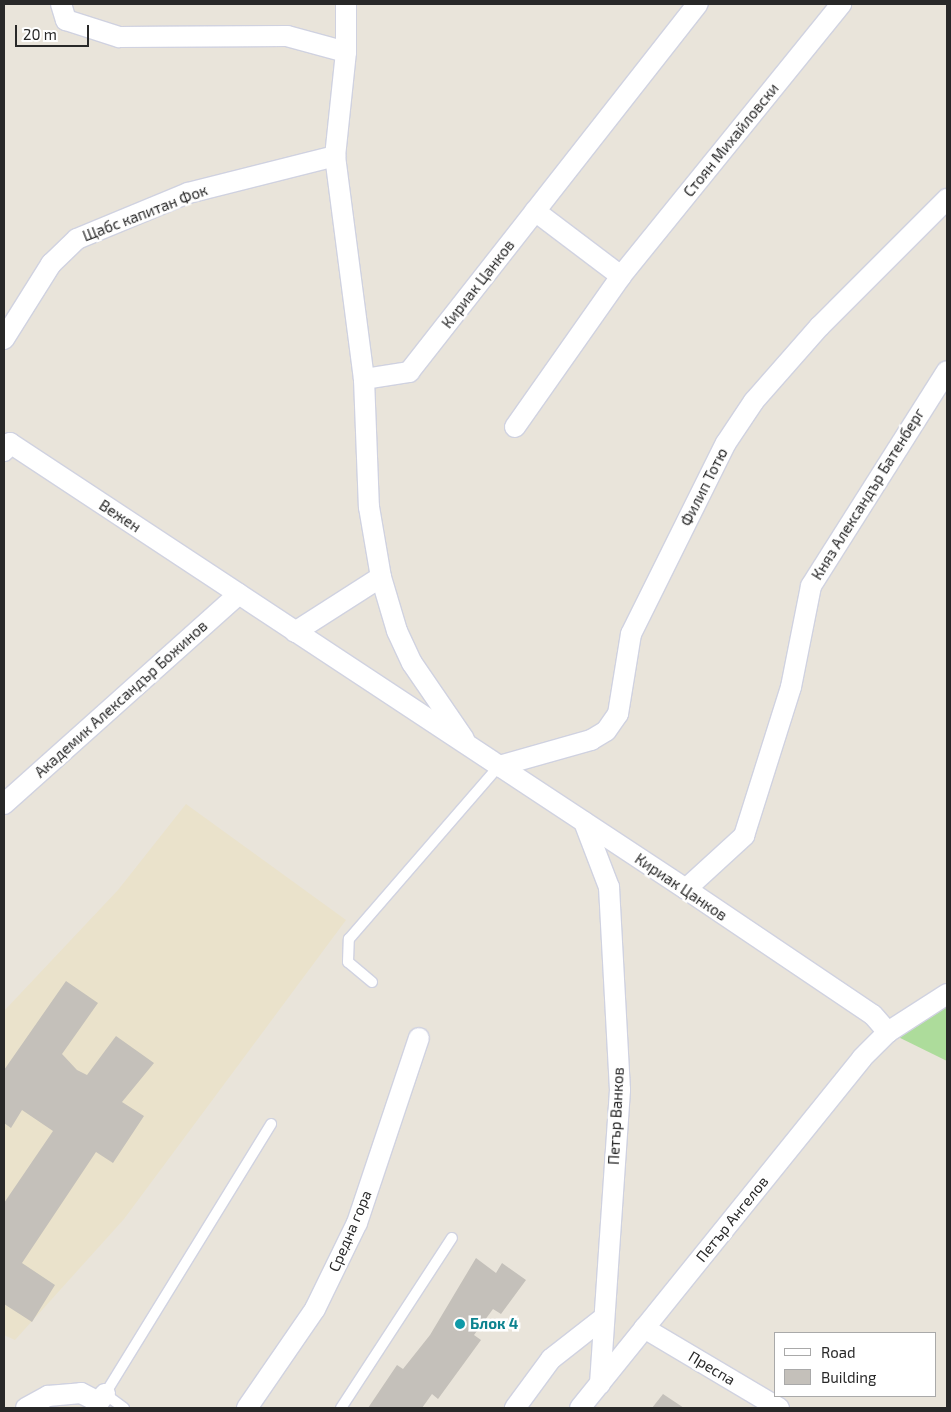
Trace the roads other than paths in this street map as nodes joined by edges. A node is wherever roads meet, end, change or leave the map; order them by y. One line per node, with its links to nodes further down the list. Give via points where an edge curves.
1 (61, 4): 5 (street, via 66,20 119,37 287,36)
2 (346, 4): 5 (street)
3 (698, 4): 8 (street, Кириак Цанков)
4 (841, 4): 9 (street, Стоян Михайловски)
5 (346, 52): 6 (street)
6 (335, 156): 10 (street, Щабс капитан Фок, via 188,194 77,239 51,264); 12 (street)
7 (947, 199): 19 (street, Филип Тотю, via 820,326 754,400 726,443 630,634 618,714 606,731 591,740)
8 (536, 211): 9 (street); 12 (street, Кириак Цанков, via 409,372)
9 (621, 276): 13 (street, Стоян Михайловски)
10 (4, 339)
11 (947, 372): 22 (street, Княз Александър Батенберг, via 811,586 791,687 744,836)
12 (364, 378): 15 (street, Кириак Цанков, via 369,506)
13 (515, 427)
14 (4, 451): 16 (street, Вежен, via 10,443)
15 (381, 577): 17 (street); 18 (street, Кириак Цанков, via 412,663)
16 (239, 594): 17 (street, Кириак Цанков); 20 (street, Академик Александър Божинов)
17 (295, 632): 18 (street, Кириак Цанков)
18 (470, 747): 19 (street, Кириак Цанков)
19 (499, 766): 21 (street, Кириак Цанков); 23 (lane, via 349,939 348,962)
20 (4, 804)
21 (584, 822): 22 (street, Кириак Цанков); 29 (street, Петър Ванков, via 609,887 620,1090)
22 (686, 889): 25 (street, Кириак Цанков, via 873,1015)
23 (372, 982)
24 (947, 994): 25 (street, Петър Ангелов)
25 (888, 1032): 30 (street, Петър Ангелов)
26 (419, 1038): 35 (street, Средна гора, via 357,1223 315,1309)
27 (271, 1124): 32 (lane)
28 (452, 1238): 36 (lane)
29 (601, 1320): 31 (street, Петър Ванков); 37 (street, via 551,1359)
30 (644, 1328): 31 (street, Петър Ангелов); 39 (street, Преспа)
31 (600, 1384): 38 (street, Петър Ангелов)
32 (105, 1394): 33 (street, via 99,1402 81,1393 48,1396); 34 (lane)
33 (26, 1408)
34 (124, 1408)
35 (247, 1408)
36 (341, 1408)
37 (515, 1408)
38 (580, 1408)
39 (779, 1408)

